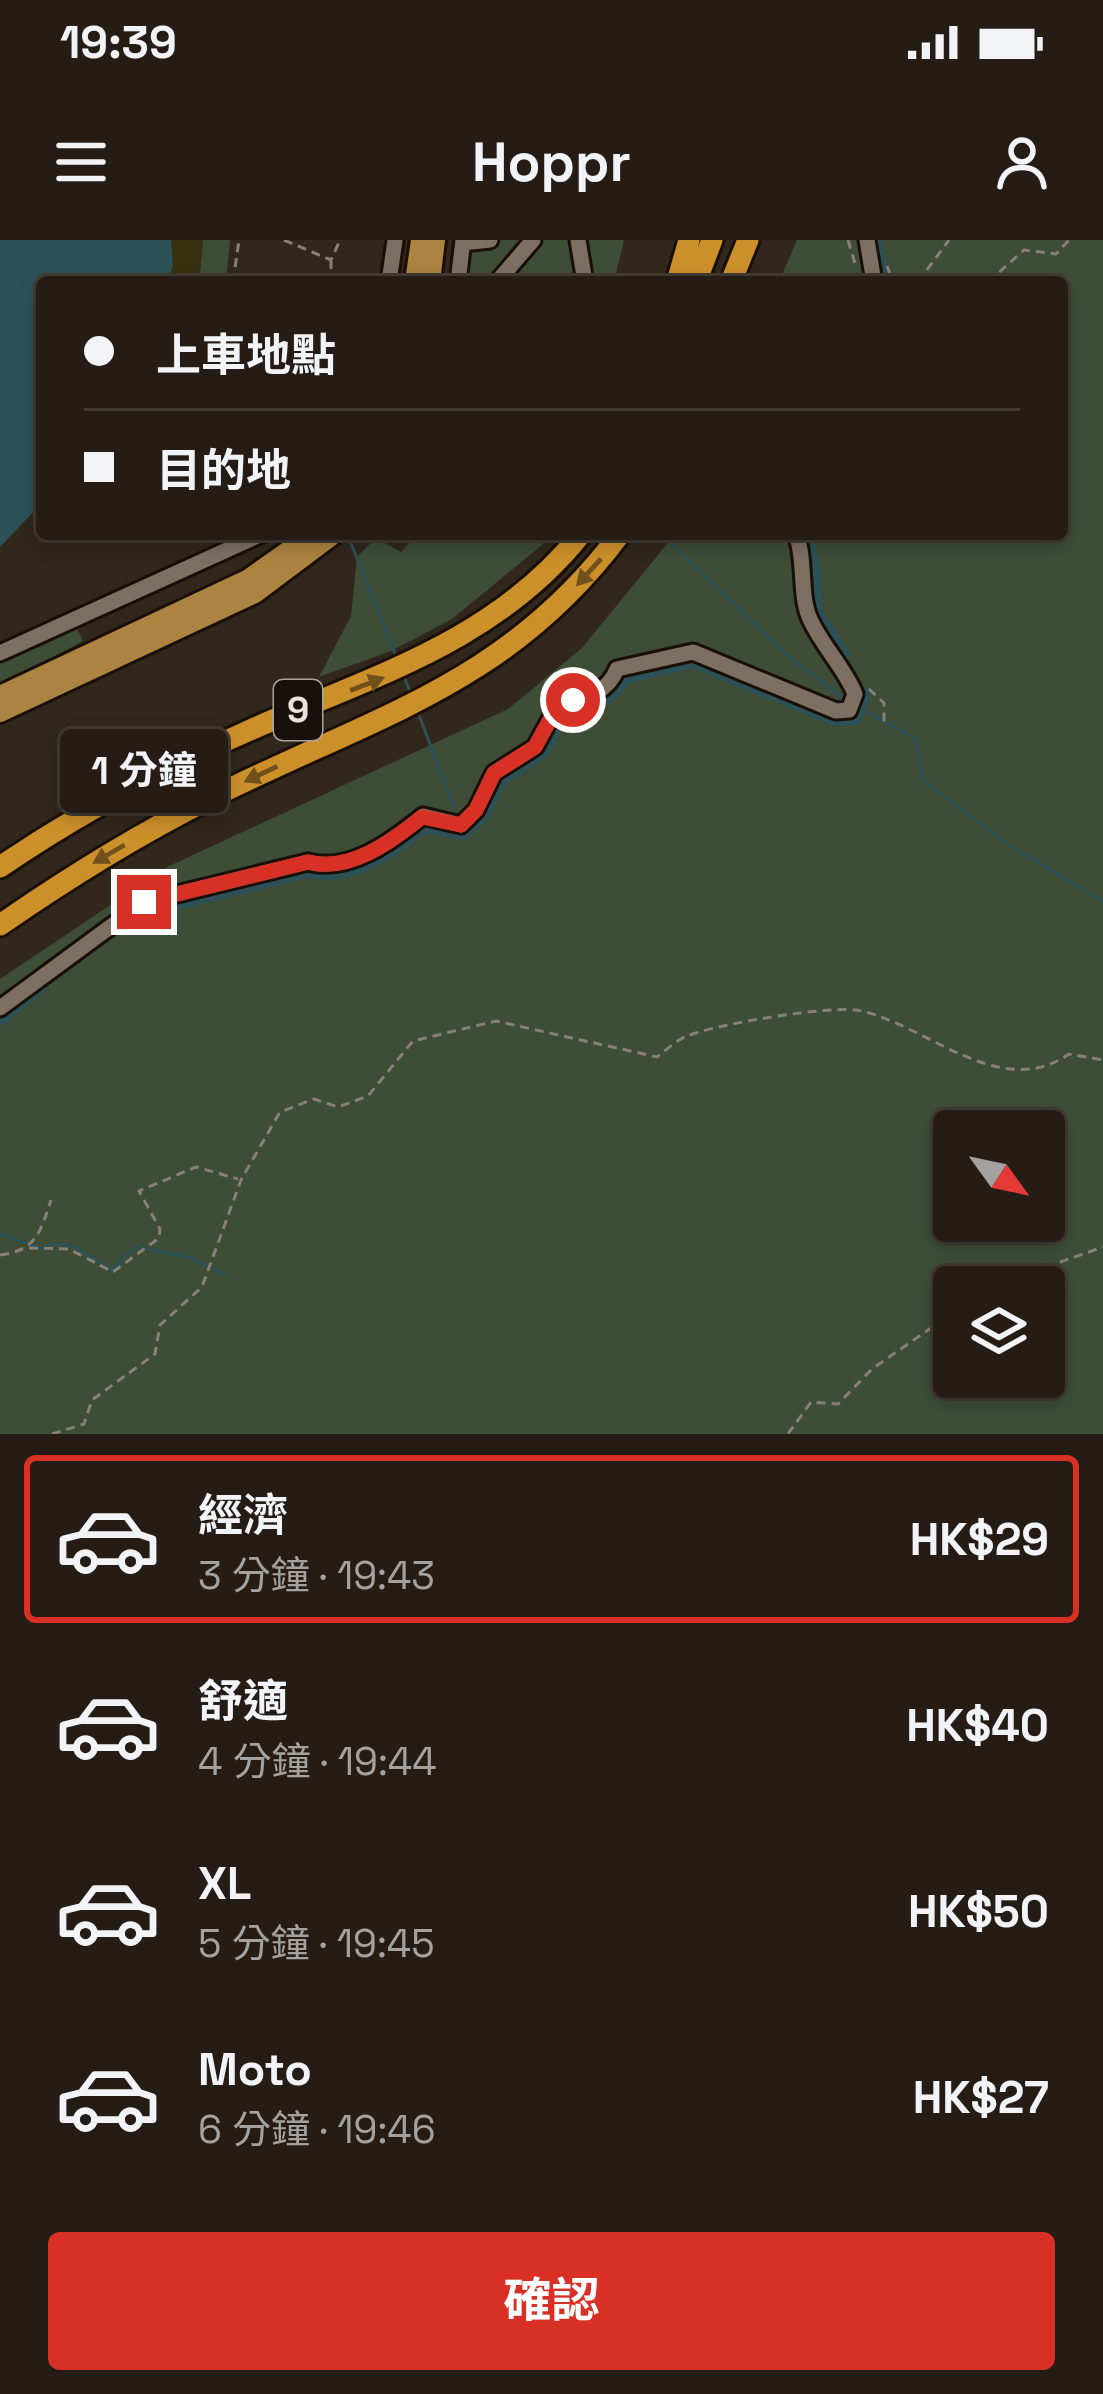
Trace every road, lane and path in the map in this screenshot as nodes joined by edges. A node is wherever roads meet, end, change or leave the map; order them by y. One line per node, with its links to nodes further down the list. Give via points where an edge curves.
1 (239, 240): 21 (path)
2 (284, 240): 17 (path)
3 (340, 240): 19 (path)
4 (395, 240): 23 (street)
5 (419, 240): 24 (main road)
6 (436, 240): 25 (main road)
7 (490, 240): 16 (street)
8 (578, 240): 28 (street)
9 (689, 240): 29 (highway)
10 (712, 240): 30 (highway)
11 (848, 240): 32 (path, via 854,266)
12 (867, 240): 32 (street)
13 (949, 240): 34 (path)
14 (1069, 240): 35 (path, via 1056,254 1024,250)
15 (531, 241): 27 (street)
16 (463, 242): 26 (street)
17 (307, 243): 19 (path)
18 (747, 243): 31 (highway)
19 (331, 260): 22 (path)
20 (887, 266): 33 (path)
21 (234, 276)
22 (331, 276)
23 (390, 276)
24 (415, 276)
25 (432, 276)
26 (459, 276)
27 (502, 276)
28 (584, 276)
29 (679, 276)
30 (698, 276)
31 (733, 276)
32 (871, 276)
33 (891, 276)
34 (922, 276)
35 (995, 276)
36 (237, 540): 42 (street)
37 (302, 540): 43 (main road, via 247,579)
38 (327, 540): 45 (main road, via 254,594)
39 (575, 540): 47 (highway, 9, one-way to 39, via 194,755 429,656 526,592)
40 (615, 540): 48 (highway, 9, one-way to 48, via 544,620 467,677 180,814)
41 (798, 540): 44 (street, via 808,616)
42 (0, 653)
43 (0, 695)
44 (852, 697): 46 (path, via 868,689 884,703); 49 (street, via 836,711 693,652 617,669 596,694 558,705 535,747 494,773 461,825 422,817 331,868 308,862 144,902)
45 (0, 713)
46 (884, 722)
47 (0, 867)
48 (0, 925)
49 (0, 1007)
50 (1103, 1060): 51 (path, via 1069,1054 1044,1071 979,1065 923,1033 857,1010 685,1036 657,1057 496,1021 413,1041 368,1096 338,1107 314,1099 280,1112)
51 (241, 1180): 54 (path, via 196,1167 139,1191 160,1229 149,1249 109,1273 69,1249); 58 (path, via 202,1287 160,1325 155,1354 92,1400 84,1424)
52 (51, 1200): 54 (path)
53 (1103, 1247): 56 (path)
54 (29, 1248): 55 (path)
55 (0, 1255)
56 (1049, 1266)
57 (933, 1327): 59 (path, via 838,1404 812,1402)
58 (52, 1434)
59 (788, 1434)

